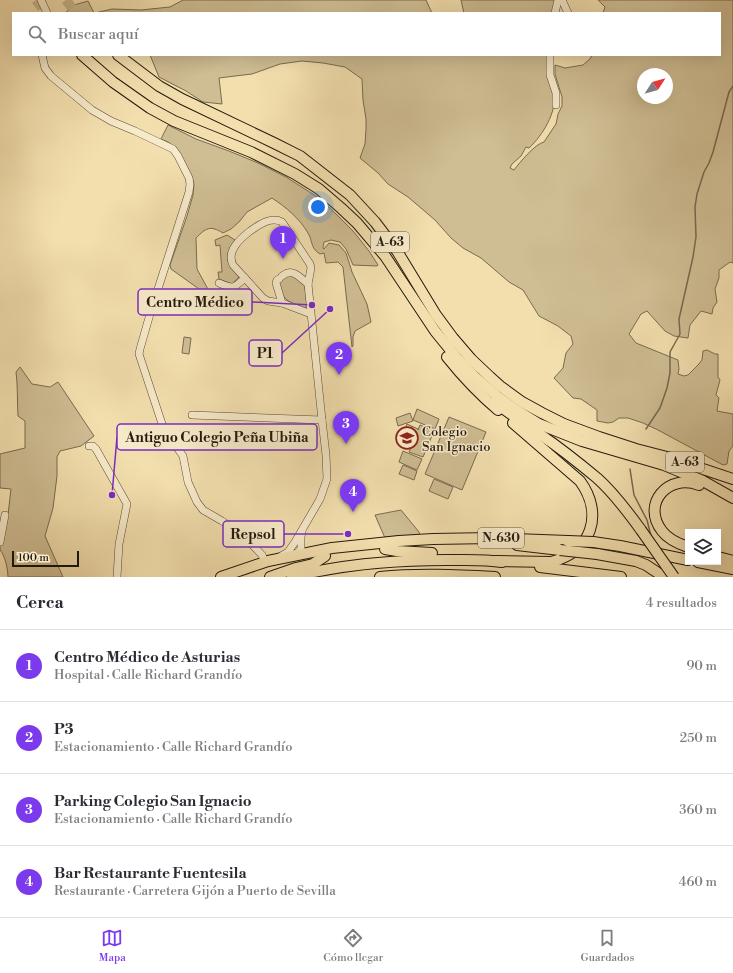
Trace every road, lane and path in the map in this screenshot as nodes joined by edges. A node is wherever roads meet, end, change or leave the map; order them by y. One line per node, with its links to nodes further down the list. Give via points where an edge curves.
1 (41, 0): 4 (street)
2 (558, 0): 5 (street)
3 (562, 0): 6 (street)
4 (47, 12)
5 (555, 12)
6 (568, 12)
7 (42, 56): 41 (street, via 45,68 51,76 92,110 111,122 173,149 189,178 189,192 139,354 167,439 183,456 188,482 197,502 203,510 242,534)
8 (83, 56): 12 (highway, A-63, via 113,82 150,108 295,174 319,190)
9 (119, 56): 22 (highway, A-63, via 159,86 182,99 300,156 350,195 397,251 453,338 500,386 522,402 564,424)
10 (550, 56): 11 (street, via 550,75 556,93)
11 (556, 105)
12 (357, 223): 18 (highway); 25 (highway, A-63, via 385,256 434,331 475,377 497,396 539,424 582,441 664,465 703,481)
13 (245, 278): 14 (street, via 234,288); 15 (street, via 231,260 237,242 262,223 279,220 285,224 310,264); 16 (street, via 263,298)
14 (219, 283)
15 (308, 284): 16 (street, via 292,272 277,280); 17 (street)
16 (282, 303): 17 (street)
17 (311, 314): 20 (street)
18 (446, 357): 39 (highway, via 478,392 575,475 586,488 591,503 592,518 587,536 580,546 566,556 551,562); 52 (highway, bridge, via 506,411 598,480 628,512)
19 (192, 415): 20 (street)
20 (322, 420): 28 (street, via 327,479 320,499)
21 (89, 446): 44 (street, via 96,449 127,504 119,544)
22 (636, 449): 23 (highway, A-63); 24 (highway, via 696,472)
23 (733, 479)
24 (733, 491)
25 (733, 498)
26 (733, 502): 32 (highway, via 693,482 680,482 664,490 656,506 659,527 667,537)
27 (5, 514): 30 (street)
28 (304, 526): 31 (street); 34 (street)
29 (433, 539): 34 (highway, N-630, via 332,548); 37 (highway, N-630, bridge, via 492,538 593,542); 51 (highway, N-630, bridge, via 597,554 636,561)
30 (0, 542)
31 (295, 542): 34 (street); 41 (street, via 285,554)
32 (685, 546)
33 (385, 548): 38 (highway)
34 (296, 554): 41 (highway, N-630)
35 (325, 556): 46 (highway, via 313,564)
36 (721, 558): 40 (highway)
37 (685, 559)
38 (467, 560): 39 (highway); 47 (highway, via 372,563)
39 (496, 561): 50 (highway)
40 (733, 561)
41 (266, 562): 45 (highway, N-630)
42 (713, 565): 43 (highway)
43 (733, 569)
44 (117, 577)
45 (221, 577)
46 (270, 577)
47 (292, 577)
48 (380, 577): 49 (highway)
49 (495, 577)
50 (621, 577)
51 (664, 577)
52 (674, 577)

